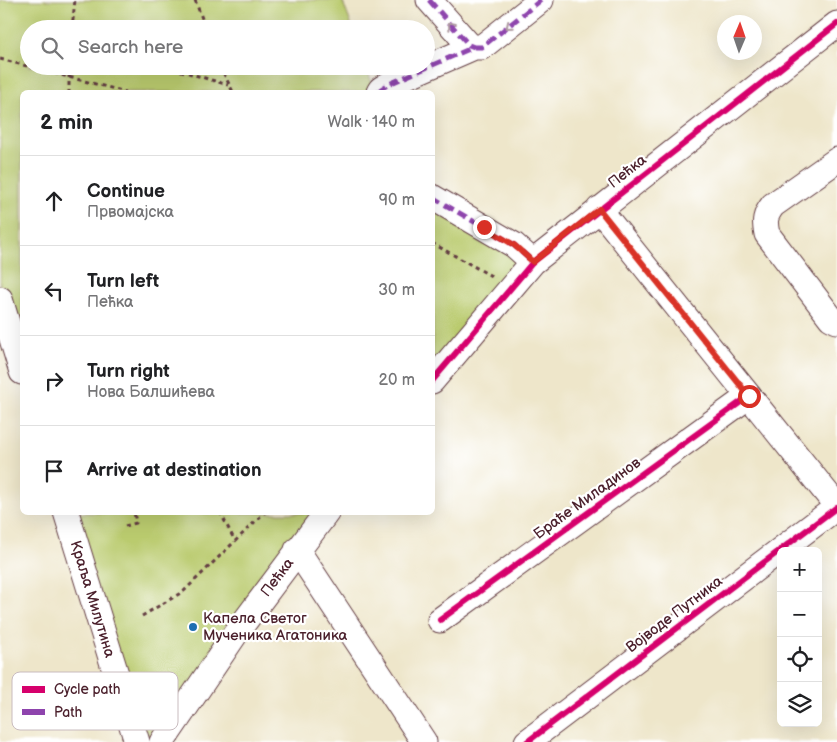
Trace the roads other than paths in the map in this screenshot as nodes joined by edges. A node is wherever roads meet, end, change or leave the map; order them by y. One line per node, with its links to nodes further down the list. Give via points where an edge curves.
1 (429, 0): 4 (street, one-way to 1)
2 (541, 0): 4 (street, one-way to 4, via 482,47)
3 (837, 24): 10 (street, Пећка)
4 (474, 47): 5 (street)
5 (435, 64)
6 (409, 75): 7 (street)
7 (380, 90)
8 (837, 160): 13 (street, via 773,205 764,224 768,234 831,318)
9 (435, 199): 11 (street, via 514,245)
10 (599, 209): 11 (street, Пећка); 16 (street)
11 (533, 262): 15 (street, Пећка)
12 (0, 299): 14 (street)
13 (837, 321)
14 (20, 365)
15 (435, 377)
16 (749, 396): 17 (street); 21 (street, Браће Миладинов)
17 (837, 506): 29 (street, Војводе Путника)
18 (67, 515): 22 (street, Краља Милутина)
19 (325, 515): 20 (street, Пећка)
20 (297, 550): 23 (street, Пећка); 28 (street)
21 (440, 620)
22 (115, 672)
23 (178, 718)
24 (133, 730): 26 (street, Краља Милутина)
25 (170, 730): 27 (street, Пећка)
26 (137, 742)
27 (162, 742)
28 (424, 742)
29 (527, 742)

